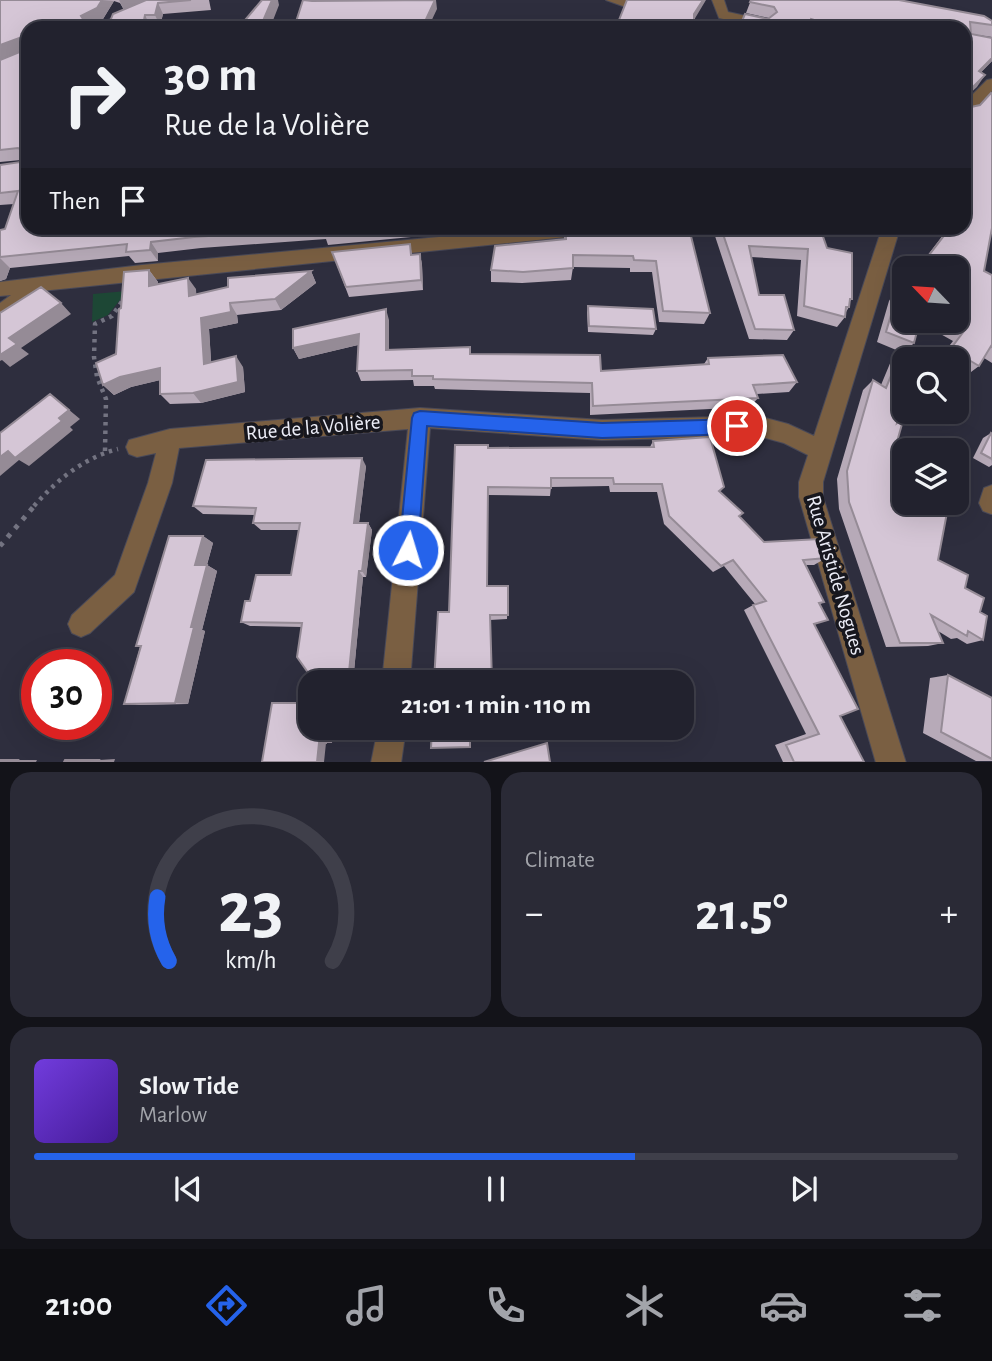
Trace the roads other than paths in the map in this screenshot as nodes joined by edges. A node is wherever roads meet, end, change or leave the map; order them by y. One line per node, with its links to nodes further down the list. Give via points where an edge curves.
1 (164, 0): 5 (street)
2 (612, 0): 3 (street, via 631,5)
3 (639, 0)
4 (718, 0): 6 (street, via 723,15)
5 (113, 21)
6 (750, 21)
7 (992, 83): 8 (street)
8 (971, 105)
9 (523, 235): 11 (street)
10 (889, 235): 17 (street, Rue Aristide Nogues)
11 (34, 287): 12 (street); 13 (street)
12 (0, 289)
13 (0, 314)
14 (420, 418): 15 (street, Rue de la Volière); 17 (street, Rue de la Volière, via 602,430 758,426); 19 (street)
15 (170, 439): 16 (street, Rue de la Volière); 18 (street, via 160,483 125,583)
16 (137, 447)
17 (821, 450): 22 (street, Rue Aristide Nogues, via 810,497)
18 (81, 624)
19 (397, 670)
20 (391, 740): 21 (street)
21 (386, 762)
22 (891, 762)

